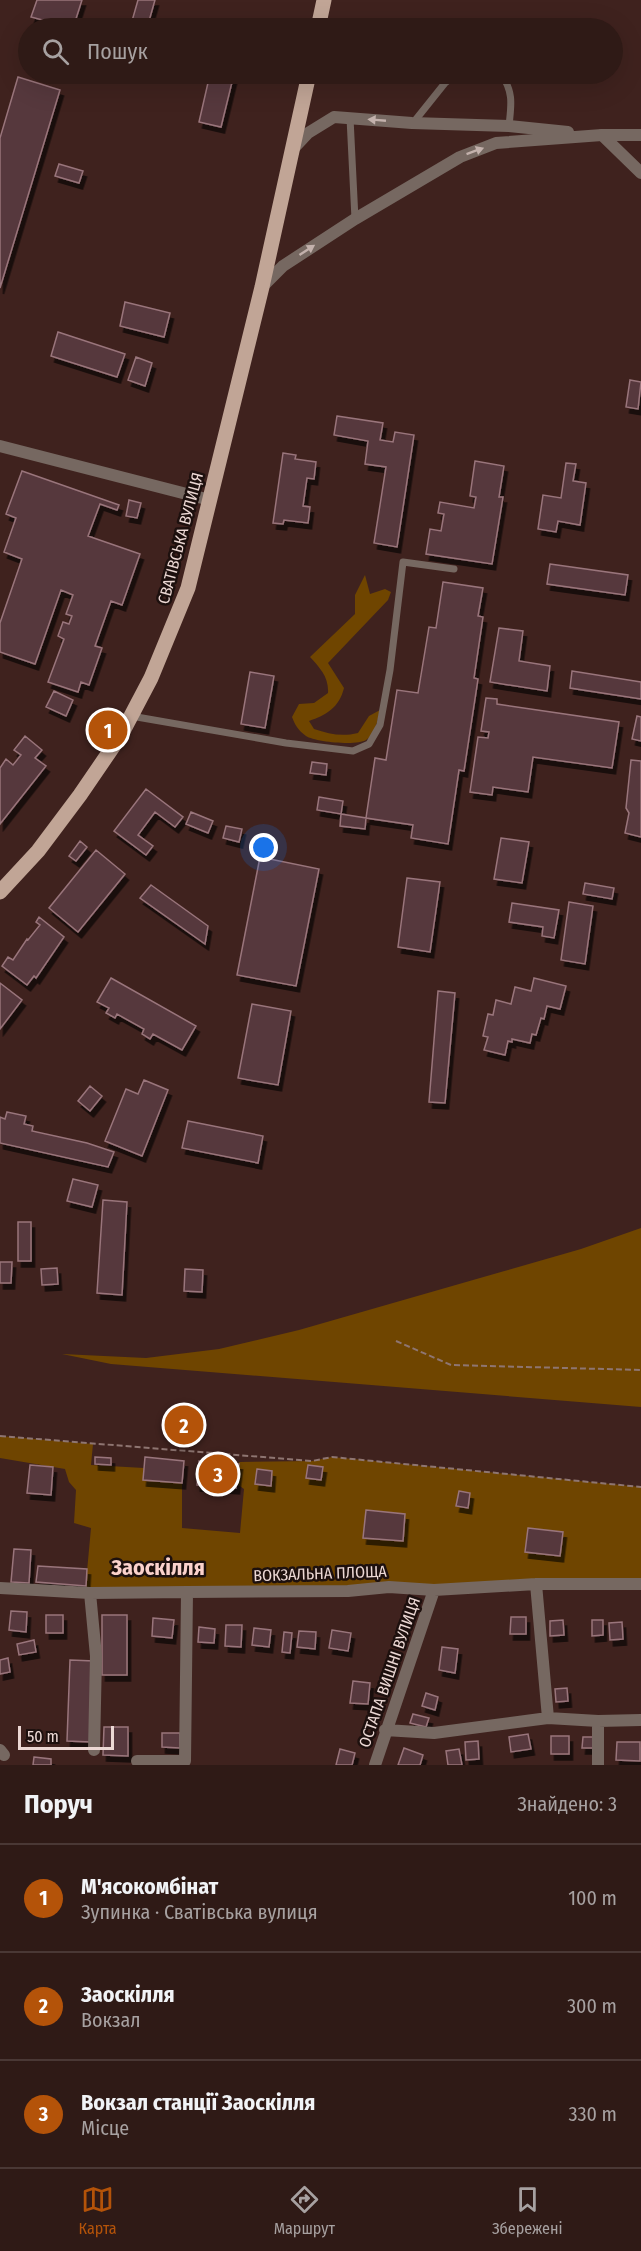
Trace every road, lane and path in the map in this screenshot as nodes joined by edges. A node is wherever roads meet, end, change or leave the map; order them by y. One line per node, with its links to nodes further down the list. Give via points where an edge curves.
1 (324, 0): 2 (main road)
2 (320, 18)
3 (307, 84): 11 (main road, СВАТІВСЬКА ВУЛИЦЯ)
4 (444, 84): 7 (lane)
5 (508, 84): 8 (lane, via 512,102)
6 (350, 118): 7 (street, one-way to 6); 11 (street, via 334,117 322,123); 13 (lane)
7 (412, 123): 8 (street)
8 (508, 126): 9 (street)
9 (602, 135): 10 (street); 12 (street); 13 (street, one-way to 9, via 460,157 496,143)
10 (641, 135)
11 (294, 148): 14 (main road, СВАТІВСЬКА ВУЛИЦЯ)
12 (641, 173)
13 (355, 219): 14 (street, one-way to 13, via 283,266)
14 (262, 287): 16 (main road, СВАТІВСЬКА ВУЛИЦЯ)
15 (0, 446): 16 (street)
16 (210, 500): 18 (main road, СВАТІВСЬКА ВУЛИЦЯ, via 188,588)
17 (454, 569): 18 (lane, via 403,562 380,726 369,744 353,752)
18 (131, 716): 19 (main road, СВАТІВСЬКА ВУЛИЦЯ, via 80,795)
19 (0, 892)
20 (396, 1341): 21 (path, via 451,1365)
21 (641, 1370)
22 (0, 1436): 23 (path, via 312,1461 332,1457)
23 (641, 1487)
24 (536, 1584): 25 (street, ВОКЗАЛЬНА ПЛОЩА); 27 (street, ВОКЗАЛЬНА ПЛОЩА); 30 (street)
25 (641, 1584)
26 (0, 1588): 29 (street, ВОКЗАЛЬНА ПЛОЩА)
27 (435, 1590): 28 (street, ВОКЗАЛЬНА ПЛОЩА, via 389,1587); 33 (street, ОСТАПА ВИШНІ ВУЛИЦЯ)
28 (187, 1592): 29 (street, ВОКЗАЛЬНА ПЛОЩА); 35 (street, via 185,1761)
29 (90, 1593): 34 (street, via 96,1656)
30 (548, 1718): 32 (street); 33 (street, via 434,1733)
31 (641, 1720): 32 (street)
32 (598, 1721): 37 (street)
33 (385, 1730): 36 (street, ОСТАПА ВИШНІ ВУЛИЦЯ)
34 (94, 1750)
35 (137, 1761)
36 (375, 1765)
37 (598, 1765)

